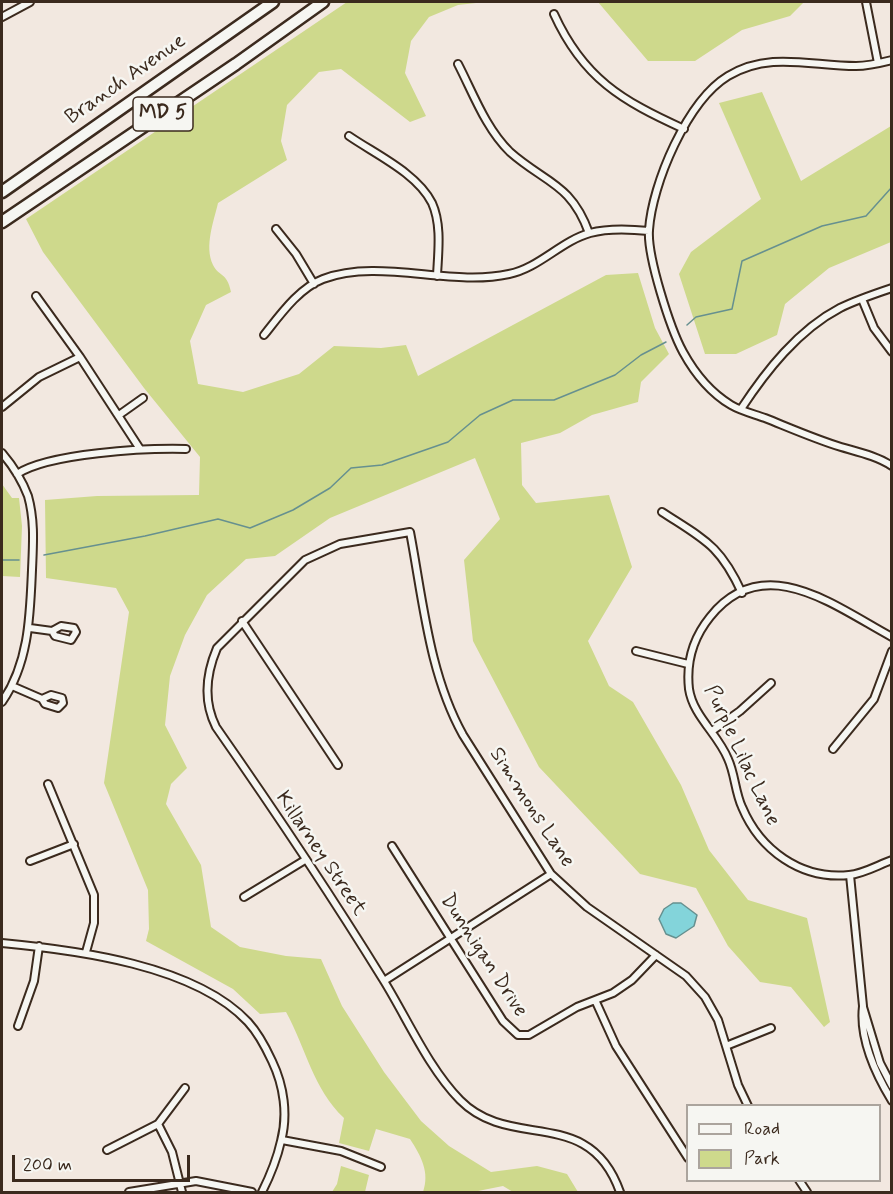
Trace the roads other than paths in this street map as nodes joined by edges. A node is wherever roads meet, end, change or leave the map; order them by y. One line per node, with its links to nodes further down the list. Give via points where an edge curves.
1 (30, 2): 6 (street)
2 (273, 2): 12 (highway, Branch Avenue / MD 5)
3 (323, 2): 13 (highway, MD 5)
4 (866, 2): 8 (street)
5 (554, 14): 10 (street, via 574,54 593,73 627,102)
6 (2, 17)
7 (891, 60): 8 (street)
8 (878, 63): 10 (street, via 759,63 728,76 714,87 702,98)
9 (458, 64): 16 (street, via 491,126 510,151 571,197)
10 (684, 129): 15 (street, via 663,172)
11 (349, 136): 17 (street, via 406,175 431,202 438,231)
12 (2, 192)
13 (2, 222)
14 (276, 229): 18 (street)
15 (649, 231): 16 (street); 27 (street, via 650,254 682,351 708,387)
16 (589, 233): 17 (street, via 509,274)
17 (437, 276): 18 (street, via 369,272 337,275)
18 (314, 284): 22 (street)
19 (891, 288): 21 (street)
20 (36, 296): 24 (street)
21 (862, 299): 23 (street, via 874,328); 27 (street, via 835,311 807,333 767,370)
22 (264, 335)
23 (891, 352)
24 (80, 357): 26 (street, via 39,377); 28 (street)
25 (143, 398): 28 (street)
26 (2, 407)
27 (741, 409): 32 (street)
28 (119, 415): 30 (street)
29 (186, 448): 30 (street)
30 (140, 449): 33 (street, via 38,463)
31 (2, 453): 33 (street)
32 (891, 466)
33 (17, 474): 38 (street, via 34,526)
34 (662, 512): 36 (street, via 716,549)
35 (410, 532): 37 (street, Killarney Street, via 340,544 305,560); 57 (street, Simmons Lane, via 438,677 453,717)
36 (742, 593): 40 (street, Purple Lilac Lane, via 764,585 813,592); 43 (street, Purple Lilac Lane, via 707,621)
37 (242, 621): 50 (street); 54 (street, Killarney Street, via 213,657 207,687 210,713 238,762)
38 (30, 628): 39 (street); 45 (street)
39 (52, 632)
40 (891, 637)
41 (636, 651): 43 (street)
42 (891, 651): 49 (street, via 874,699)
43 (688, 664): 48 (street, Purple Lilac Lane, via 694,704)
44 (771, 683): 48 (street)
45 (12, 686): 46 (street); 47 (street)
46 (42, 699)
47 (2, 702)
48 (712, 731): 58 (street, Purple Lilac Lane, via 729,761 741,806 774,854 813,872)
49 (833, 749)
50 (338, 765)
51 (48, 784): 52 (street)
52 (74, 844): 56 (street); 63 (street, via 94,896 94,923)
53 (392, 846): 60 (street, Dunnigan Drive)
54 (305, 860): 59 (street); 65 (street, Killarney Street)
55 (891, 860): 58 (street)
56 (30, 861)
57 (552, 874): 60 (street); 64 (street, Simmons Lane, via 587,907)
58 (850, 875): 67 (street)
59 (244, 897)
60 (452, 938): 65 (street); 66 (street, Dunnigan Drive, via 503,1021 518,1035 529,1035 577,1007)
61 (2, 943): 62 (street)
62 (39, 946): 63 (street); 68 (street, via 34,981)
63 (86, 952): 76 (street, via 186,982 225,1003 248,1022 268,1053 282,1090)
64 (656, 955): 66 (street, Dunnigan Drive, via 632,980); 70 (street, Simmons Lane, via 687,976 705,997)
65 (384, 981): 85 (street, Killarney Street, via 446,1083 471,1110 503,1125 574,1138 600,1158)
66 (596, 1002): 78 (street, via 616,1046)
67 (863, 1006): 71 (street); 73 (street, via 861,1020 867,1045)
68 (18, 1026)
69 (771, 1028): 70 (street)
70 (726, 1046): 74 (street, Simmons Lane)
71 (891, 1086)
72 (185, 1088): 75 (street)
73 (891, 1101)
74 (747, 1104)
75 (158, 1124): 77 (street); 80 (street)
76 (282, 1140): 79 (street, via 341,1151); 84 (street)
77 (107, 1150)
78 (686, 1156)
79 (381, 1167)
80 (181, 1182): 81 (street); 82 (street); 83 (street, via 216,1183)
81 (129, 1192)
82 (182, 1192)
83 (252, 1192)
84 (262, 1192)
85 (620, 1192)

